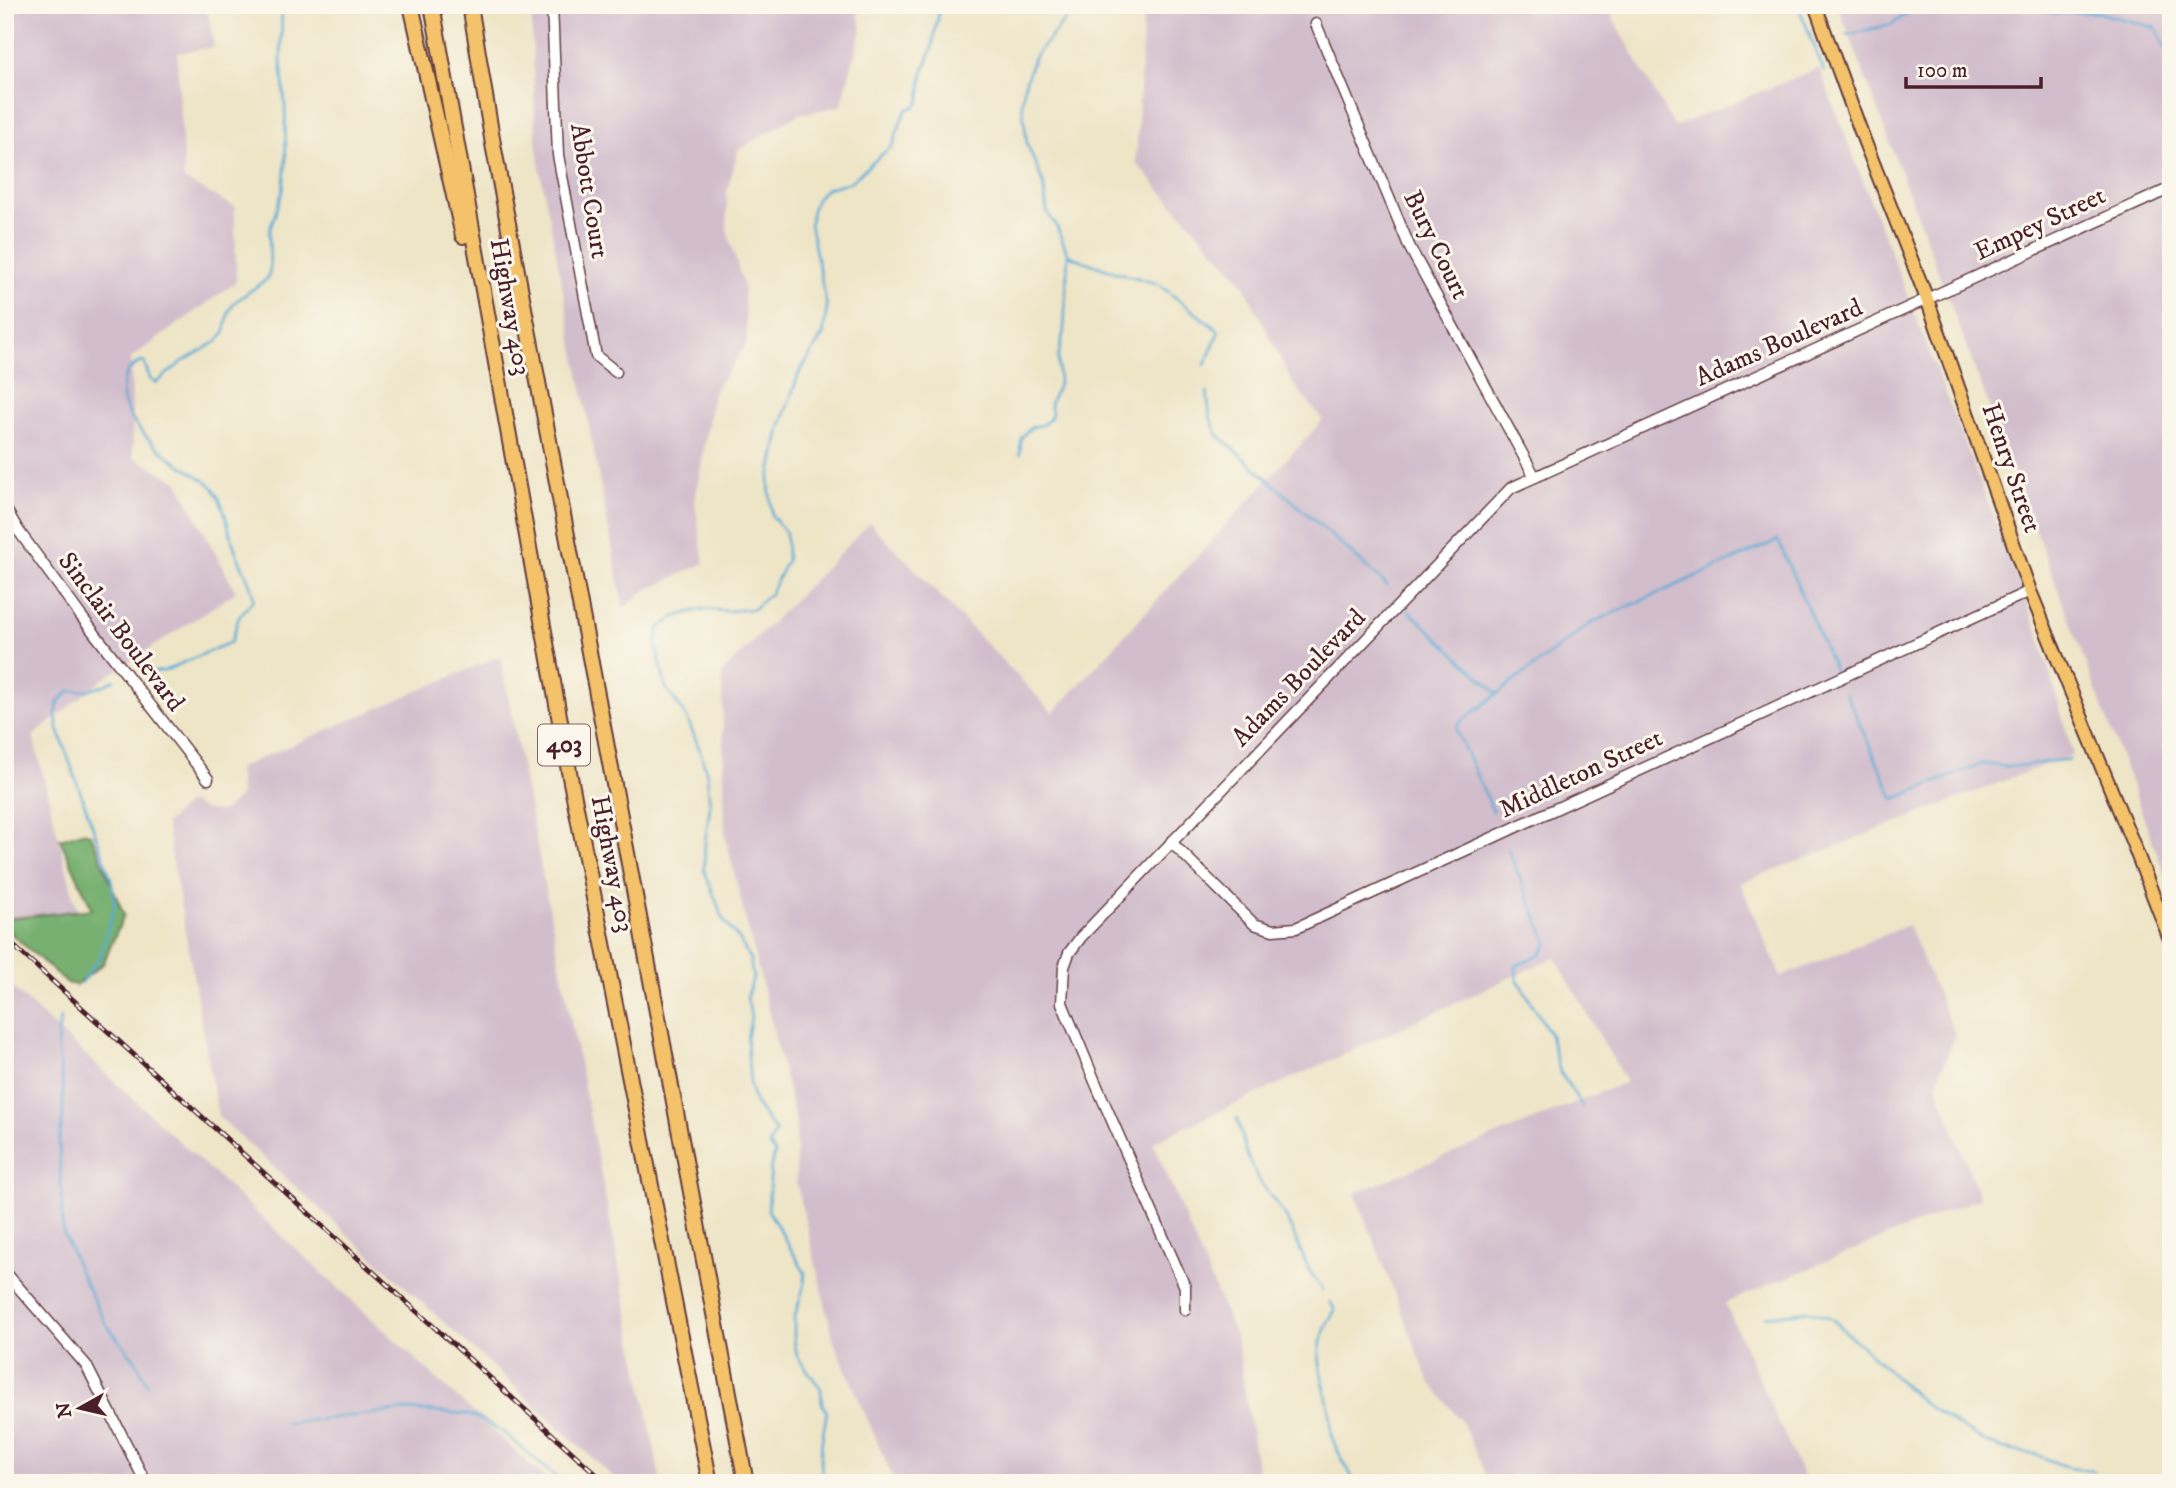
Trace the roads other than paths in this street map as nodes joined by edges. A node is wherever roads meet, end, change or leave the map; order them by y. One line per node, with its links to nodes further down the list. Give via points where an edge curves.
1 (411, 5): 11 (highway, via 477,298)
2 (432, 5): 11 (highway, Highway 403 / 403)
3 (470, 5): 8 (highway, Highway 403 / 403)
4 (477, 5): 8 (highway, via 495,121)
5 (552, 5): 12 (street, Abbott Court, via 558,155 597,356)
6 (1815, 5): 10 (main road, Henry Street)
7 (1316, 24): 13 (street, Bury Court, via 1410,248)
8 (493, 144): 23 (highway, Highway 403 / 403)
9 (2171, 188): 10 (street, Empey Street)
10 (1927, 299): 13 (street, Adams Boulevard); 15 (main road, Henry Street)
11 (489, 330): 22 (highway, Highway 403 / 403, via 570,777)
12 (616, 372)
13 (1535, 477): 17 (street, Adams Boulevard, via 1511,488)
14 (5, 508): 16 (street, Sinclair Boulevard, via 73,605)
15 (2030, 590): 17 (street, Middleton Street, via 1296,928 1273,930 1254,924); 18 (main road, Henry Street)
16 (208, 779)
17 (1171, 842): 20 (street, Adams Boulevard, via 1069,953 1062,1003 1185,1286)
18 (2171, 942)
19 (5, 1272): 21 (street, via 86,1365)
20 (1185, 1310)
21 (146, 1483)
22 (710, 1483)
23 (746, 1483)

